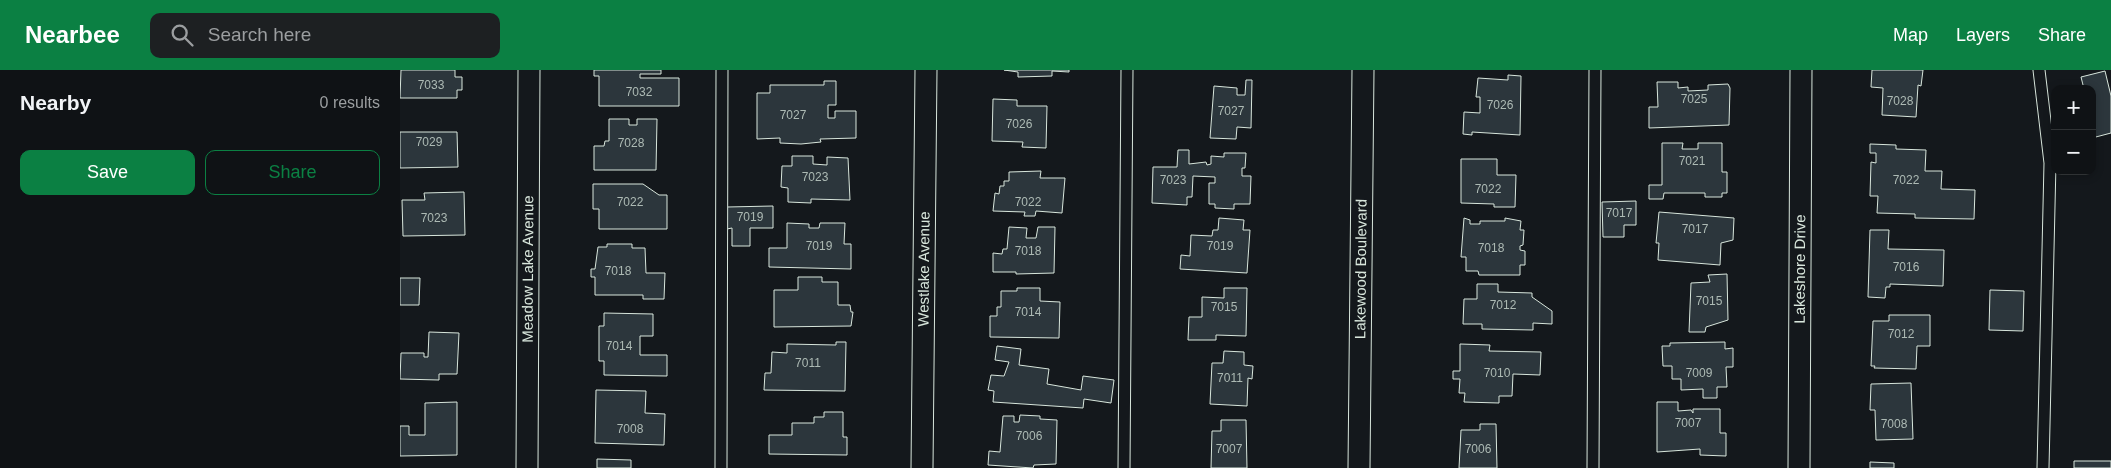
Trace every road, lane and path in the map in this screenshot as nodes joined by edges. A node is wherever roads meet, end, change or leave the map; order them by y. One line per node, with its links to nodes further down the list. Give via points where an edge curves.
1 (529, 70): 9 (street, Meadow Lake Avenue)
2 (722, 70): 10 (lane)
3 (926, 70): 11 (street, Westlake Avenue)
4 (1127, 70): 12 (lane)
5 (1363, 70): 13 (street, Lakewood Boulevard)
6 (1595, 70): 14 (lane)
7 (1801, 70): 15 (street, Lakeshore Drive)
8 (2039, 70): 16 (lane, via 2050,163)
9 (527, 468)
10 (721, 468)
11 (922, 468)
12 (1124, 468)
13 (1359, 468)
14 (1593, 468)
15 (1798, 468)
16 (2043, 468)

